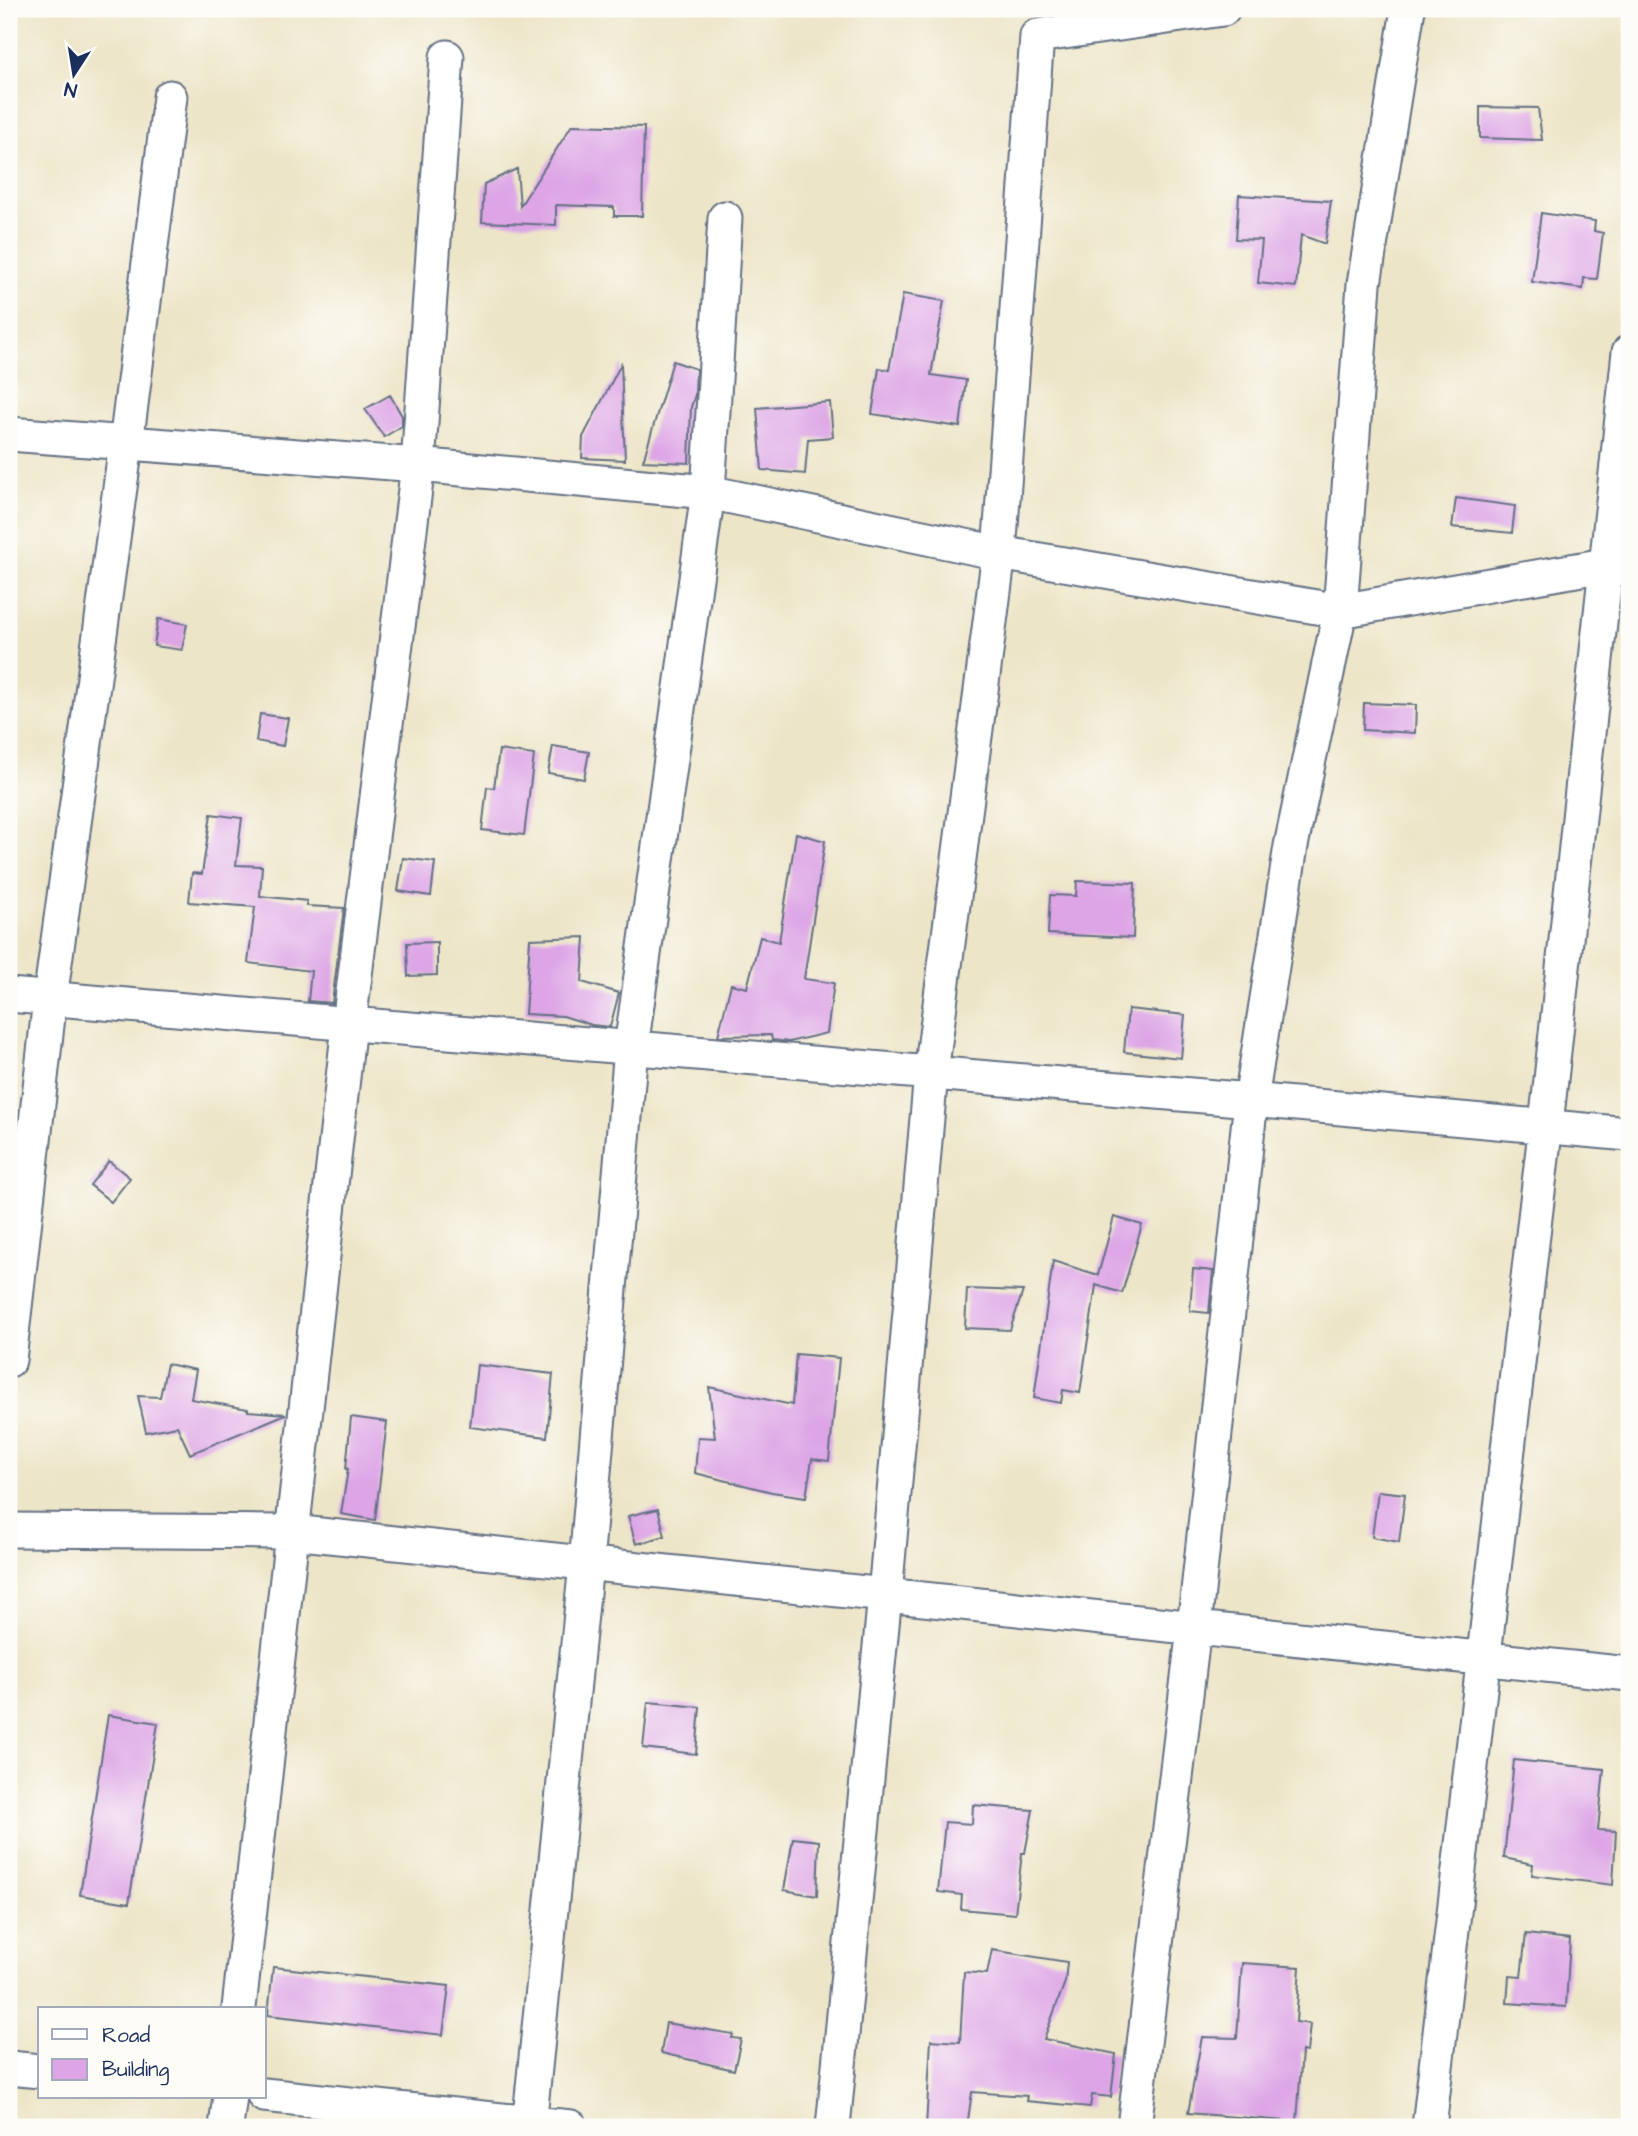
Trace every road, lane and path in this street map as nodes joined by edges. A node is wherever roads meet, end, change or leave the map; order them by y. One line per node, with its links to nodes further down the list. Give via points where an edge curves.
1 (1223, 9): 11 (street, via 1037,36)
2 (1408, 9): 13 (street, via 1364,284)
3 (447, 57): 9 (street)
4 (170, 97): 8 (street)
5 (725, 218): 10 (street)
6 (1629, 352): 12 (street)
7 (9, 434): 8 (street)
8 (126, 444): 9 (street); 15 (street)
9 (418, 465): 10 (street); 16 (street)
10 (708, 492): 11 (street); 17 (street)
11 (999, 553): 13 (street); 18 (street)
12 (1617, 566): 13 (street); 20 (street)
13 (1340, 611): 19 (street, via 1290,846)
14 (9, 995): 15 (street)
15 (50, 999): 16 (street); 22 (street)
16 (349, 1024): 17 (street); 24 (street)
17 (631, 1048): 18 (street); 25 (street)
18 (931, 1073): 19 (street); 26 (street)
19 (1251, 1100): 20 (street); 27 (street)
20 (1546, 1128): 21 (street); 28 (street)
21 (1629, 1134)
22 (9, 1360)
23 (9, 1530): 24 (street)
24 (292, 1532): 25 (street); 30 (street)
25 (586, 1564): 26 (street); 35 (street)
26 (884, 1595): 27 (street); 38 (street)
27 (1194, 1628): 28 (street); 39 (street)
28 (1484, 1658): 29 (street); 40 (street)
29 (1629, 1674)
30 (239, 2007)
31 (9, 2068): 32 (street)
32 (38, 2071)
33 (266, 2095): 35 (street)
34 (230, 2098): 36 (street)
35 (529, 2125): 37 (street)
36 (226, 2127)
37 (571, 2127)
38 (833, 2127)
39 (1134, 2127)
40 (1429, 2127)

